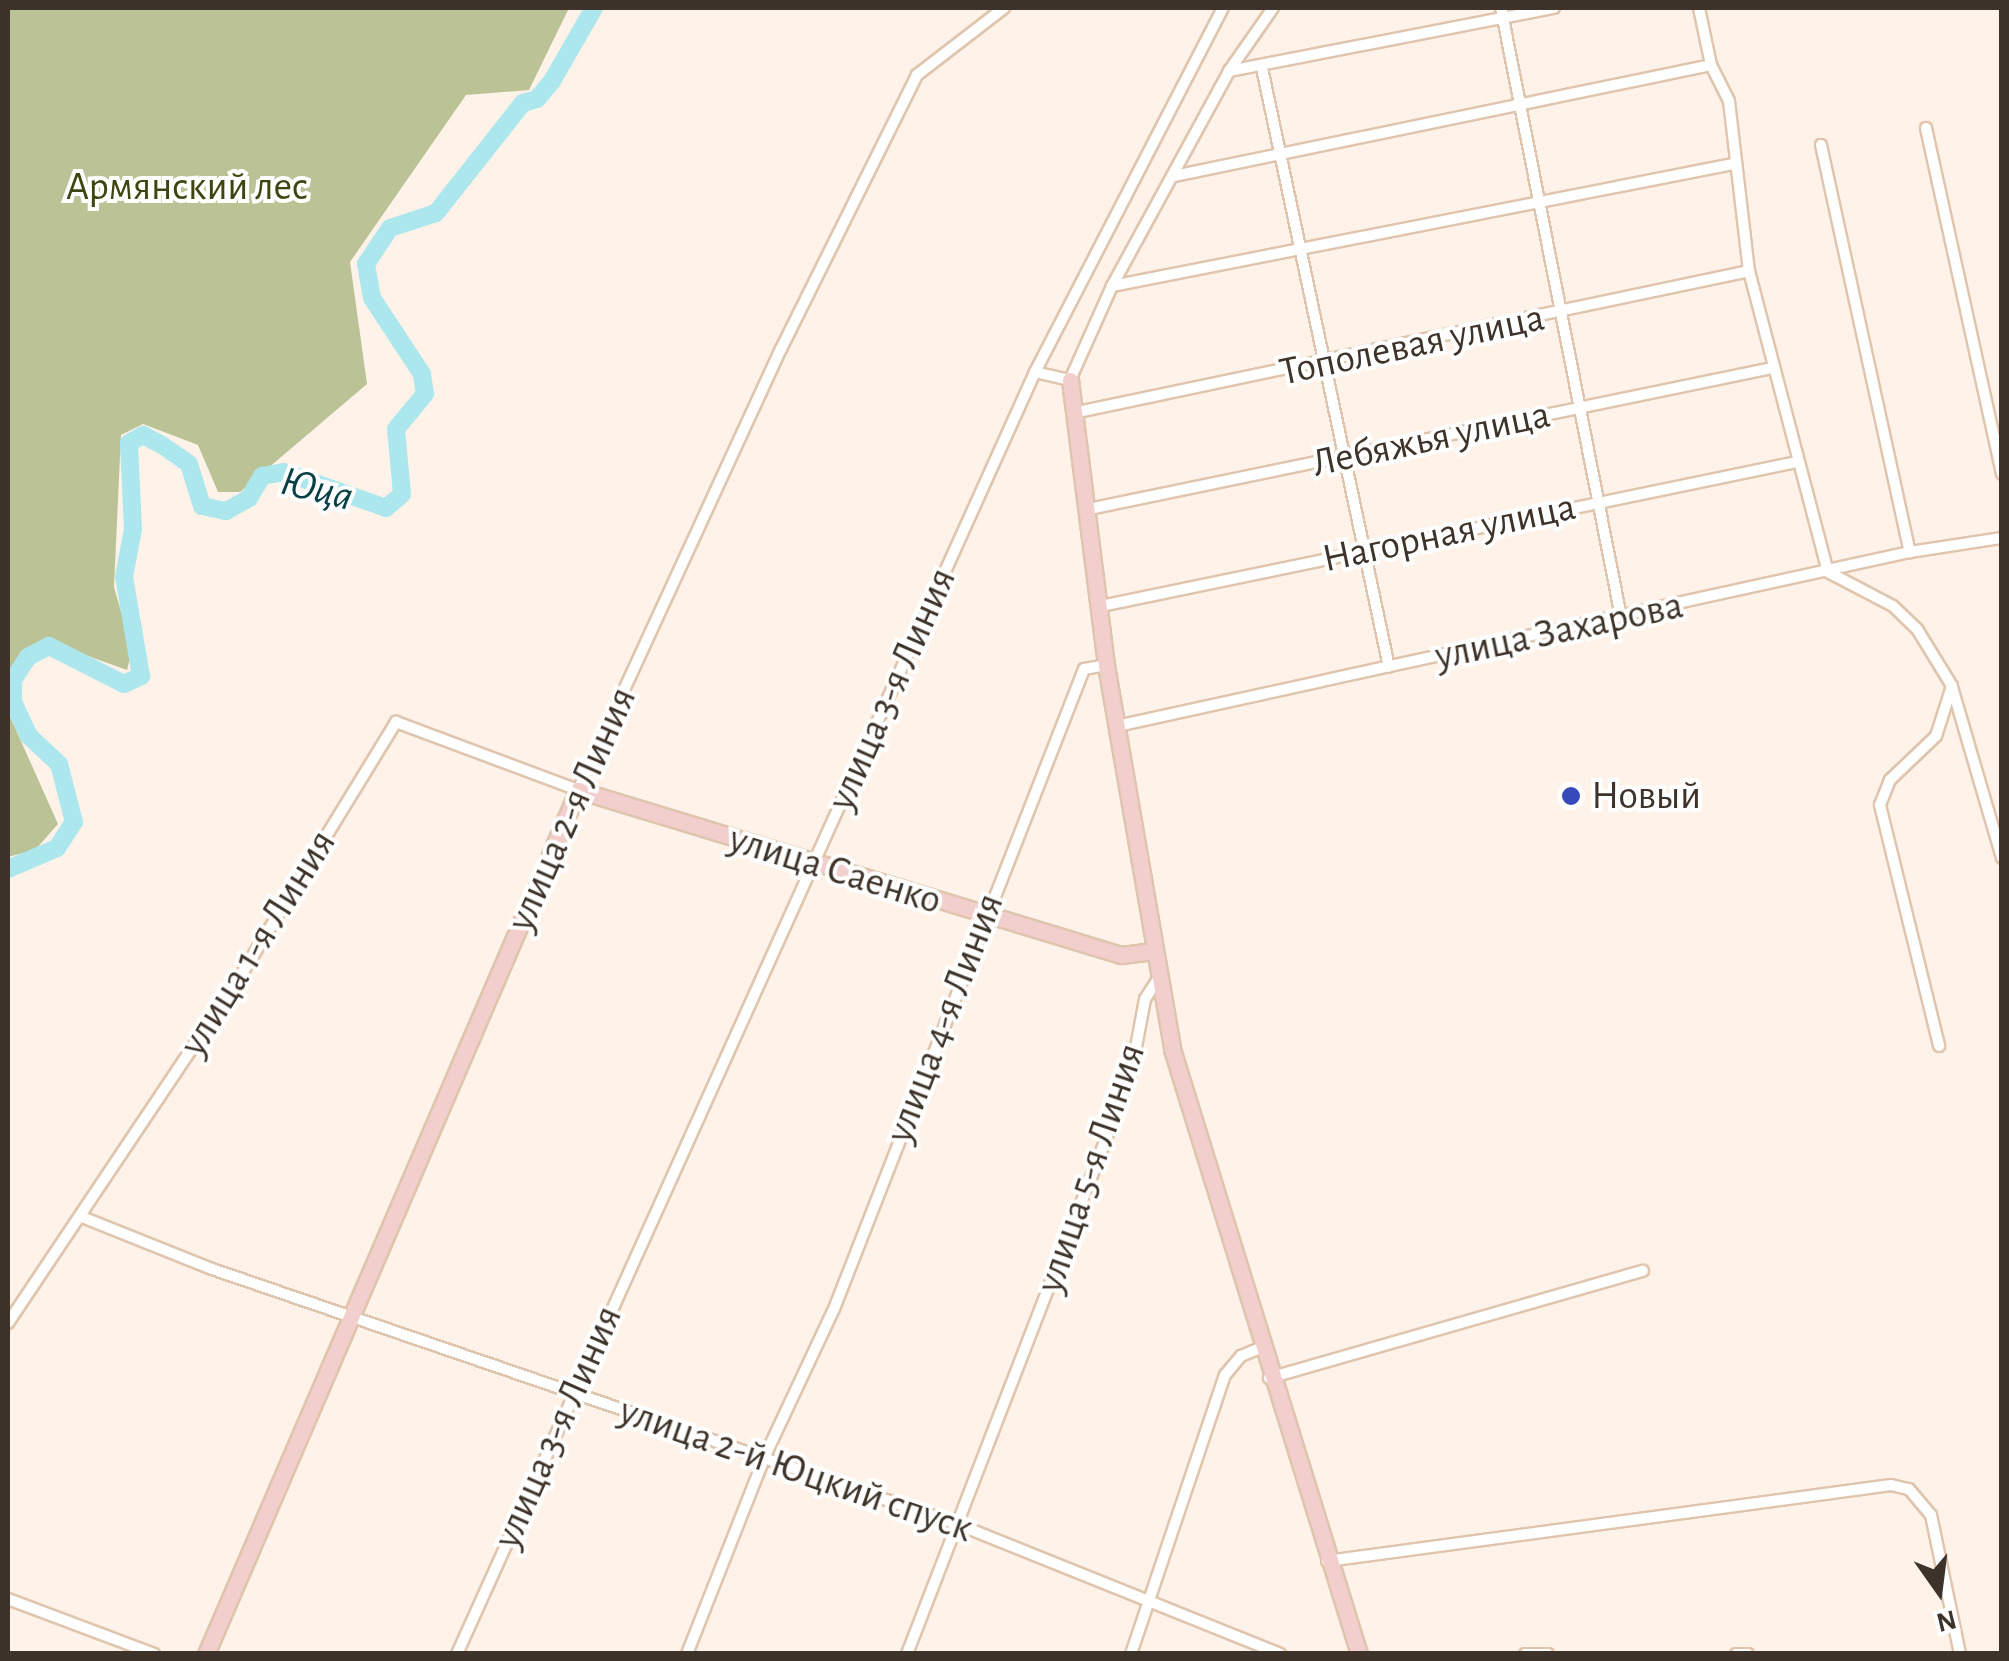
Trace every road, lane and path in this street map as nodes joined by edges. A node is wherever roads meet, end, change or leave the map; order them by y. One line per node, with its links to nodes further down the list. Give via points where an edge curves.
1 (1004, 8): 42 (street, улица 2-я Линия, via 917,75 781,349)
2 (1223, 8): 23 (street, улица 3-я Линия)
3 (1273, 8): 9 (street)
4 (1554, 8): 6 (street)
5 (1699, 8): 7 (street)
6 (1502, 13): 8 (street); 10 (street)
7 (1710, 65): 10 (street); 14 (street, via 1729,101)
8 (1262, 68): 9 (street); 13 (street)
9 (1230, 71): 15 (street)
10 (1521, 102): 13 (street); 16 (street)
11 (1926, 128): 29 (street)
12 (1821, 145): 34 (street)
13 (1278, 153): 15 (street); 17 (street)
14 (1733, 164): 16 (street); 18 (street)
15 (1174, 176): 19 (street)
16 (1538, 205): 17 (street); 20 (street)
17 (1303, 246): 19 (street); 21 (street)
18 (1749, 272): 20 (street, Тополевая улица); 22 (street)
19 (1112, 286): 24 (street)
20 (1564, 313): 21 (street, Тополевая улица); 25 (street)
21 (1321, 365): 26 (street, Тополевая улица); 27 (street)
22 (1772, 368): 25 (street, Лебяжья улица); 28 (street)
23 (1035, 372): 24 (street); 44 (street, улица 3-я Линия)
24 (1070, 380): 26 (street)
25 (1584, 408): 27 (street, Лебяжья улица); 30 (street)
26 (1073, 413): 31 (street)
27 (1341, 458): 31 (street, Лебяжья улица); 33 (street)
28 (1797, 462): 30 (street, Нагорная улица); 35 (street)
29 (2002, 474)
30 (1600, 502): 33 (street, Нагорная улица); 37 (street)
31 (1089, 509): 36 (street)
32 (2002, 538): 34 (street, улица Захарова)
33 (1363, 550): 36 (street, Нагорная улица); 39 (street)
34 (1910, 552): 35 (street, улица Захарова)
35 (1828, 572): 37 (street, улица Захарова); 40 (street, via 1893,606 1917,629)
36 (1101, 606): 38 (street)
37 (1622, 617): 39 (street, улица Захарова)
38 (1106, 666): 41 (street); 45 (street, улица 4-я Линия, via 1084,668)
39 (1388, 667): 41 (street, улица Захарова)
40 (1952, 686): 43 (street); 48 (street, via 1936,736 1890,780 1880,805)
41 (1117, 726): 46 (street)
42 (578, 790): 44 (street, улица Саенко); 49 (street, улица 1-я Линия, via 396,722); 51 (street, улица 2-я Линия)
43 (2002, 858)
44 (814, 864): 45 (street, улица Саенко); 55 (street, улица 3-я Линия)
45 (984, 916): 46 (street, улица Саенко, via 1121,955); 56 (street, улица 4-я Линия, via 834,1309)
46 (1152, 951): 47 (street)
47 (1158, 979): 53 (street); 57 (street, улица 5-я Линия, via 1145,1000 1132,1074)
48 (1939, 1046)
49 (82, 1217): 51 (street, улица 2-й Юцкий спуск); 52 (street, улица 1-я Линия)
50 (1643, 1270): 54 (street)
51 (352, 1315): 55 (street, улица 2-й Юцкий спуск); 62 (street, улица 2-я Линия)
52 (8, 1323)
53 (1260, 1348): 54 (street); 60 (street, via 1240,1356 1225,1375)
54 (1269, 1378): 58 (street)
55 (573, 1392): 56 (street, улица 2-й Юцкий спуск); 63 (street, улица 3-я Линия)
56 (765, 1456): 57 (street, улица 2-й Юцкий спуск); 64 (street, улица 4-я Линия)
57 (957, 1524): 60 (street, улица 2-й Юцкий спуск); 65 (street, улица 5-я Линия)
58 (1326, 1562): 68 (street); 73 (street, via 1891,1485 1909,1489 1930,1515)
59 (8, 1599): 61 (street)
60 (1148, 1602): 66 (street); 67 (street, улица 2-й Юцкий спуск)
61 (154, 1654)
62 (206, 1654)
63 (457, 1654)
64 (687, 1654)
65 (907, 1654)
66 (1131, 1654)
67 (1280, 1654)
68 (1359, 1654)
69 (1525, 1654): 70 (street)
70 (1548, 1654)
71 (1736, 1654): 72 (street)
72 (1748, 1654)
73 (1960, 1654)

